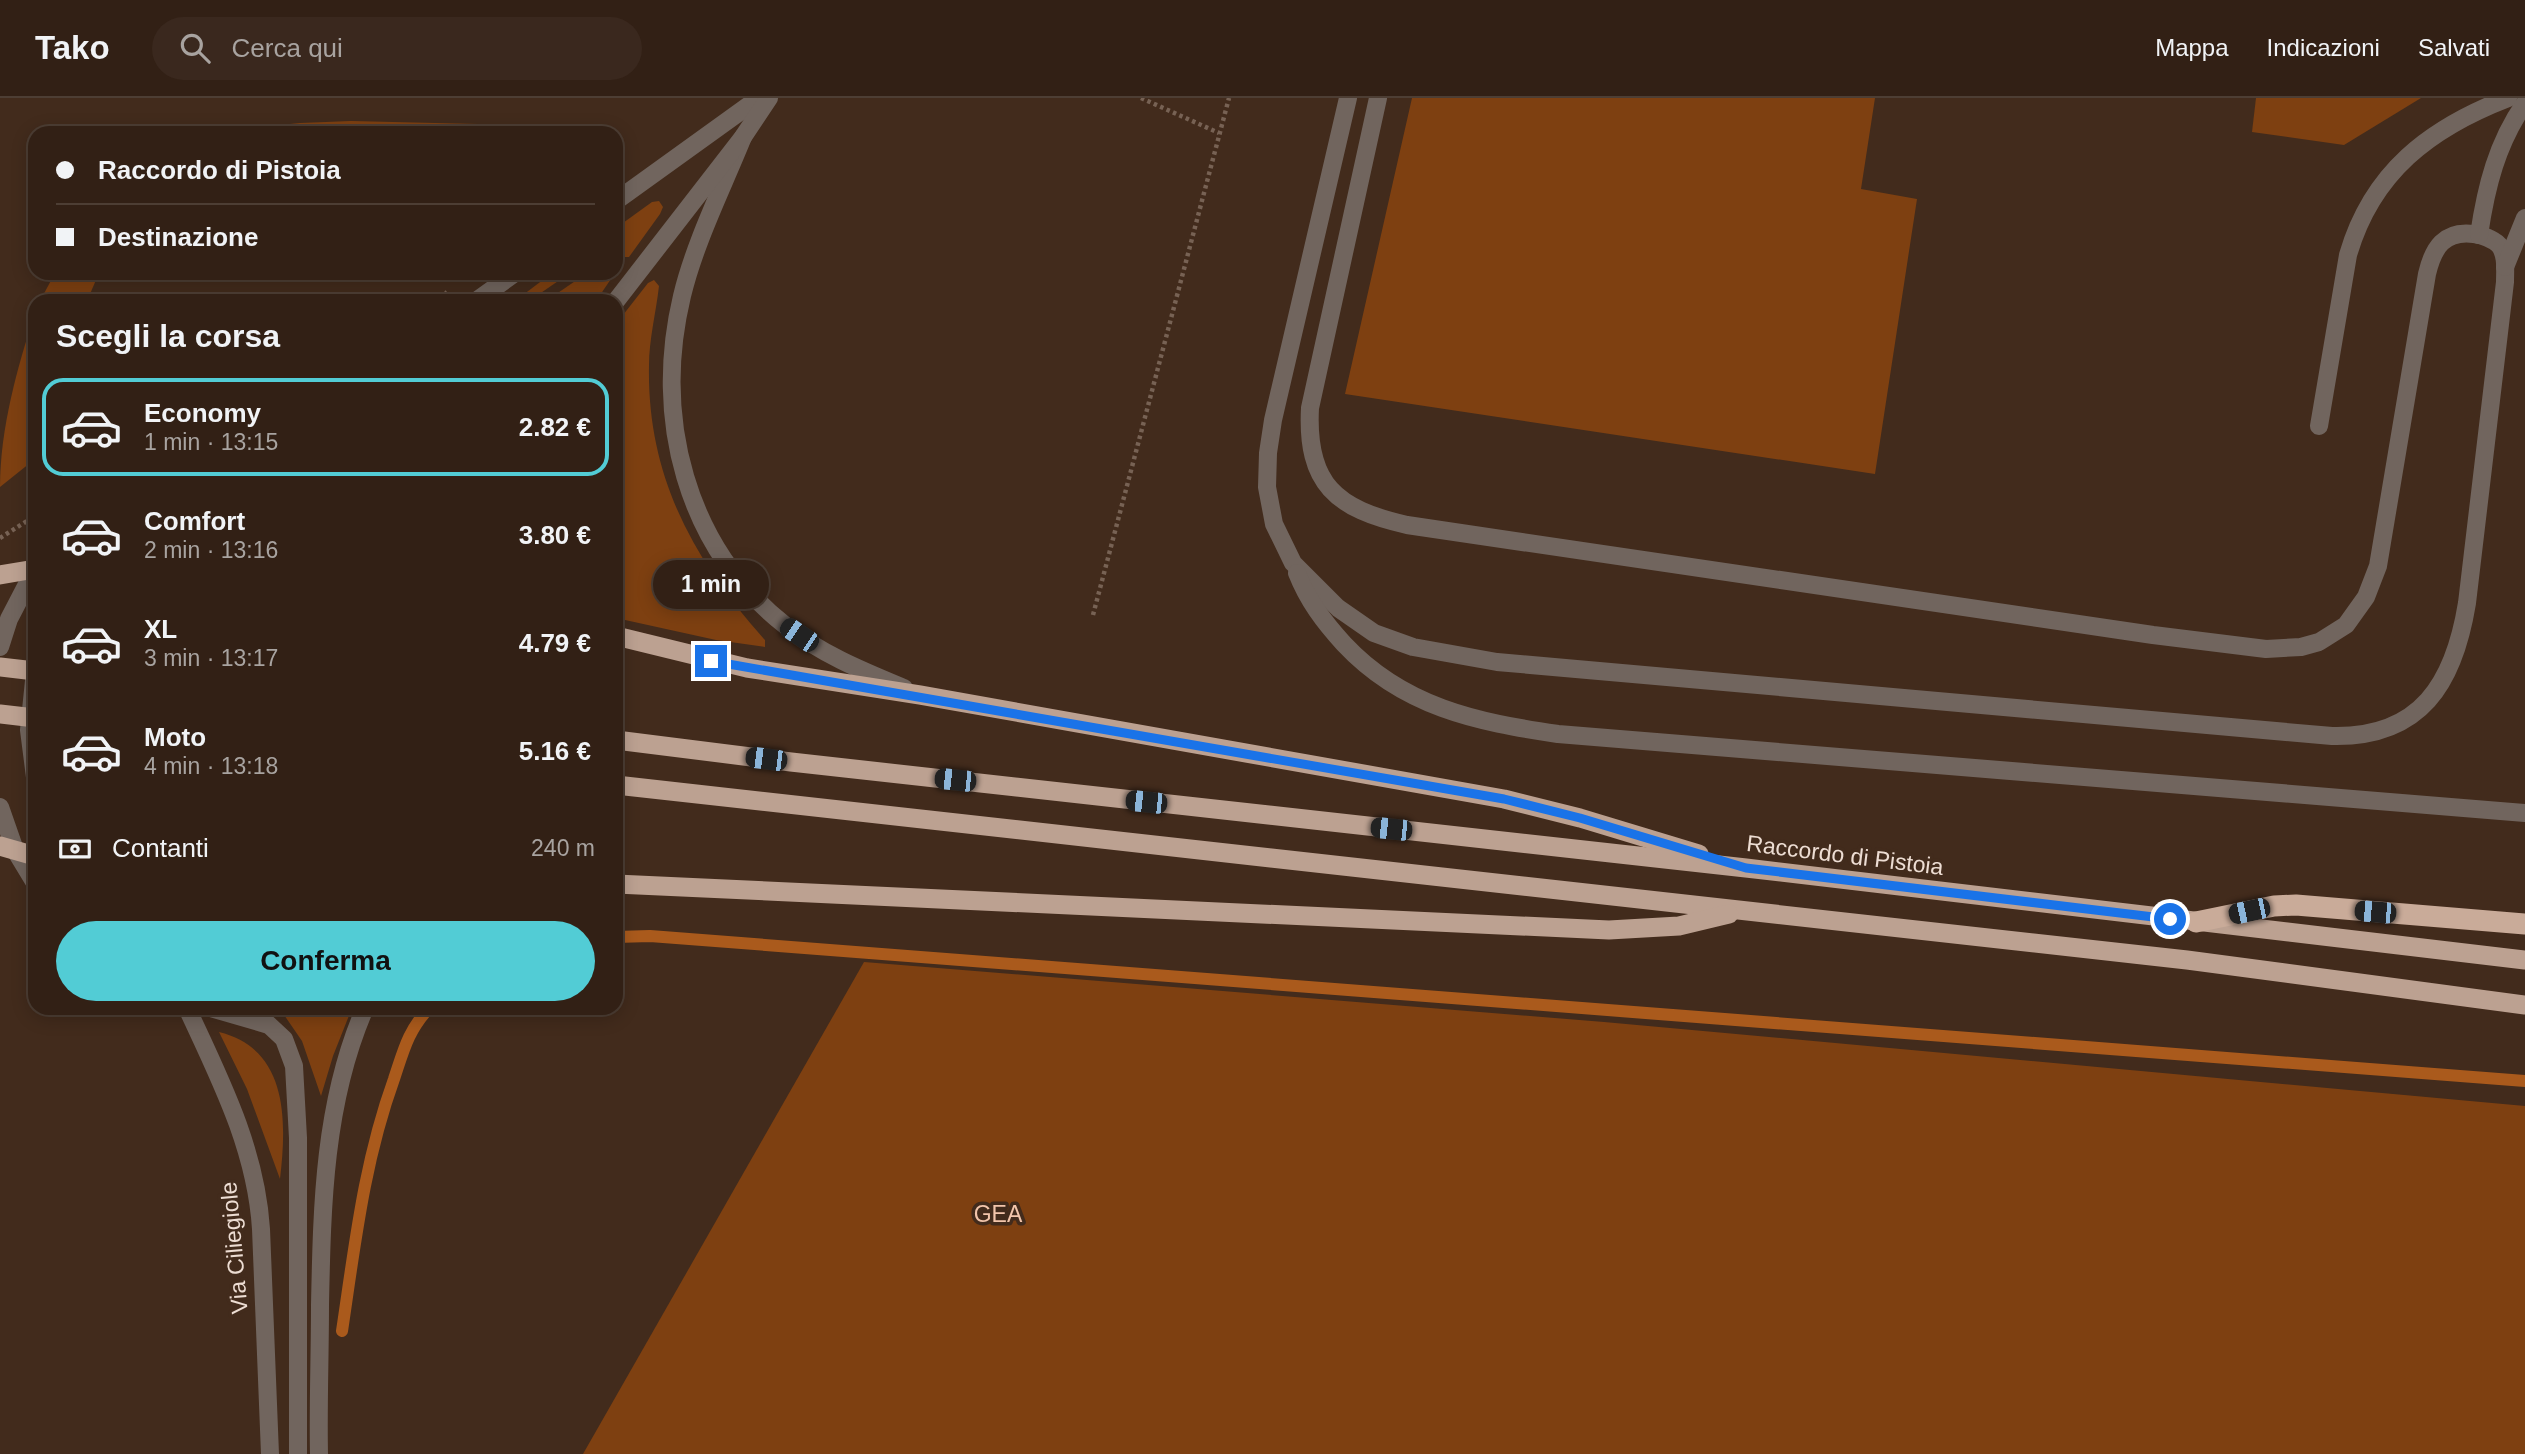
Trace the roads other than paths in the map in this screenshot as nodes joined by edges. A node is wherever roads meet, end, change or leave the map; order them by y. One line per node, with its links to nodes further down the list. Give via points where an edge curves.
1 (759, 98): 8 (street)
2 (769, 98): 7 (street)
3 (1348, 98): 16 (street, via 1268,453 1267,487 1274,524)
4 (1378, 98): 10 (street, via 1310,408 1312,455 1320,475 1343,502 1360,513 1407,525 2153,635 2285,649 2319,642 2346,625 2366,597 2378,566 2429,262 2445,237)
5 (2508, 98): 15 (street, via 2432,135 2370,199 2348,255)
6 (2525, 103): 10 (street, via 2508,127 2486,188)
7 (743, 138): 14 (street); 24 (street, via 690,270 675,328 671,416 686,482 717,547 766,609 830,654)
8 (623, 196)
9 (2525, 218): 11 (street)
10 (2479, 235): 11 (street, via 2498,245)
11 (2505, 267): 16 (street, via 2467,603 2458,644 2429,701 2402,723 2368,734 2332,736 1455,656 1413,647 1354,622)
12 (505, 280): 13 (street)
13 (486, 294)
14 (621, 294)
15 (2319, 426)
16 (1293, 563): 30 (street, via 1318,615 1360,661 1390,684 1426,704 1516,728)
17 (28, 570): 18 (highway)
18 (0, 575)
19 (28, 582): 21 (street)
20 (623, 638): 24 (highway, via 711,661)
21 (0, 648)
22 (0, 667): 23 (highway)
23 (28, 670)
24 (920, 695): 33 (highway, via 1504,799)
25 (0, 714): 26 (highway)
26 (28, 717)
27 (623, 741): 33 (highway, Raccordo di Pistoia)
28 (623, 786): 36 (highway)
29 (0, 807): 31 (street)
30 (2525, 813)
31 (8, 848): 32 (highway); 34 (street)
32 (28, 854)
33 (1746, 868): 37 (highway, Raccordo di Pistoia)
34 (28, 874)
35 (623, 884): 36 (highway, via 1609,930 1679,926)
36 (1743, 911): 40 (highway, via 2187,960)
37 (2196, 922): 38 (highway, via 2296,905); 39 (highway, Raccordo di Pistoia)
38 (2525, 924)
39 (2525, 960)
40 (2525, 1005)
41 (190, 1015): 44 (street, Via Ciliegiole, via 232,1107 252,1167 260,1219)
42 (235, 1015): 45 (street, via 269,1025 284,1039 294,1066)
43 (362, 1015): 46 (street, via 348,1052 329,1135 321,1213)
44 (270, 1454)
45 (298, 1454)
46 (318, 1454)

